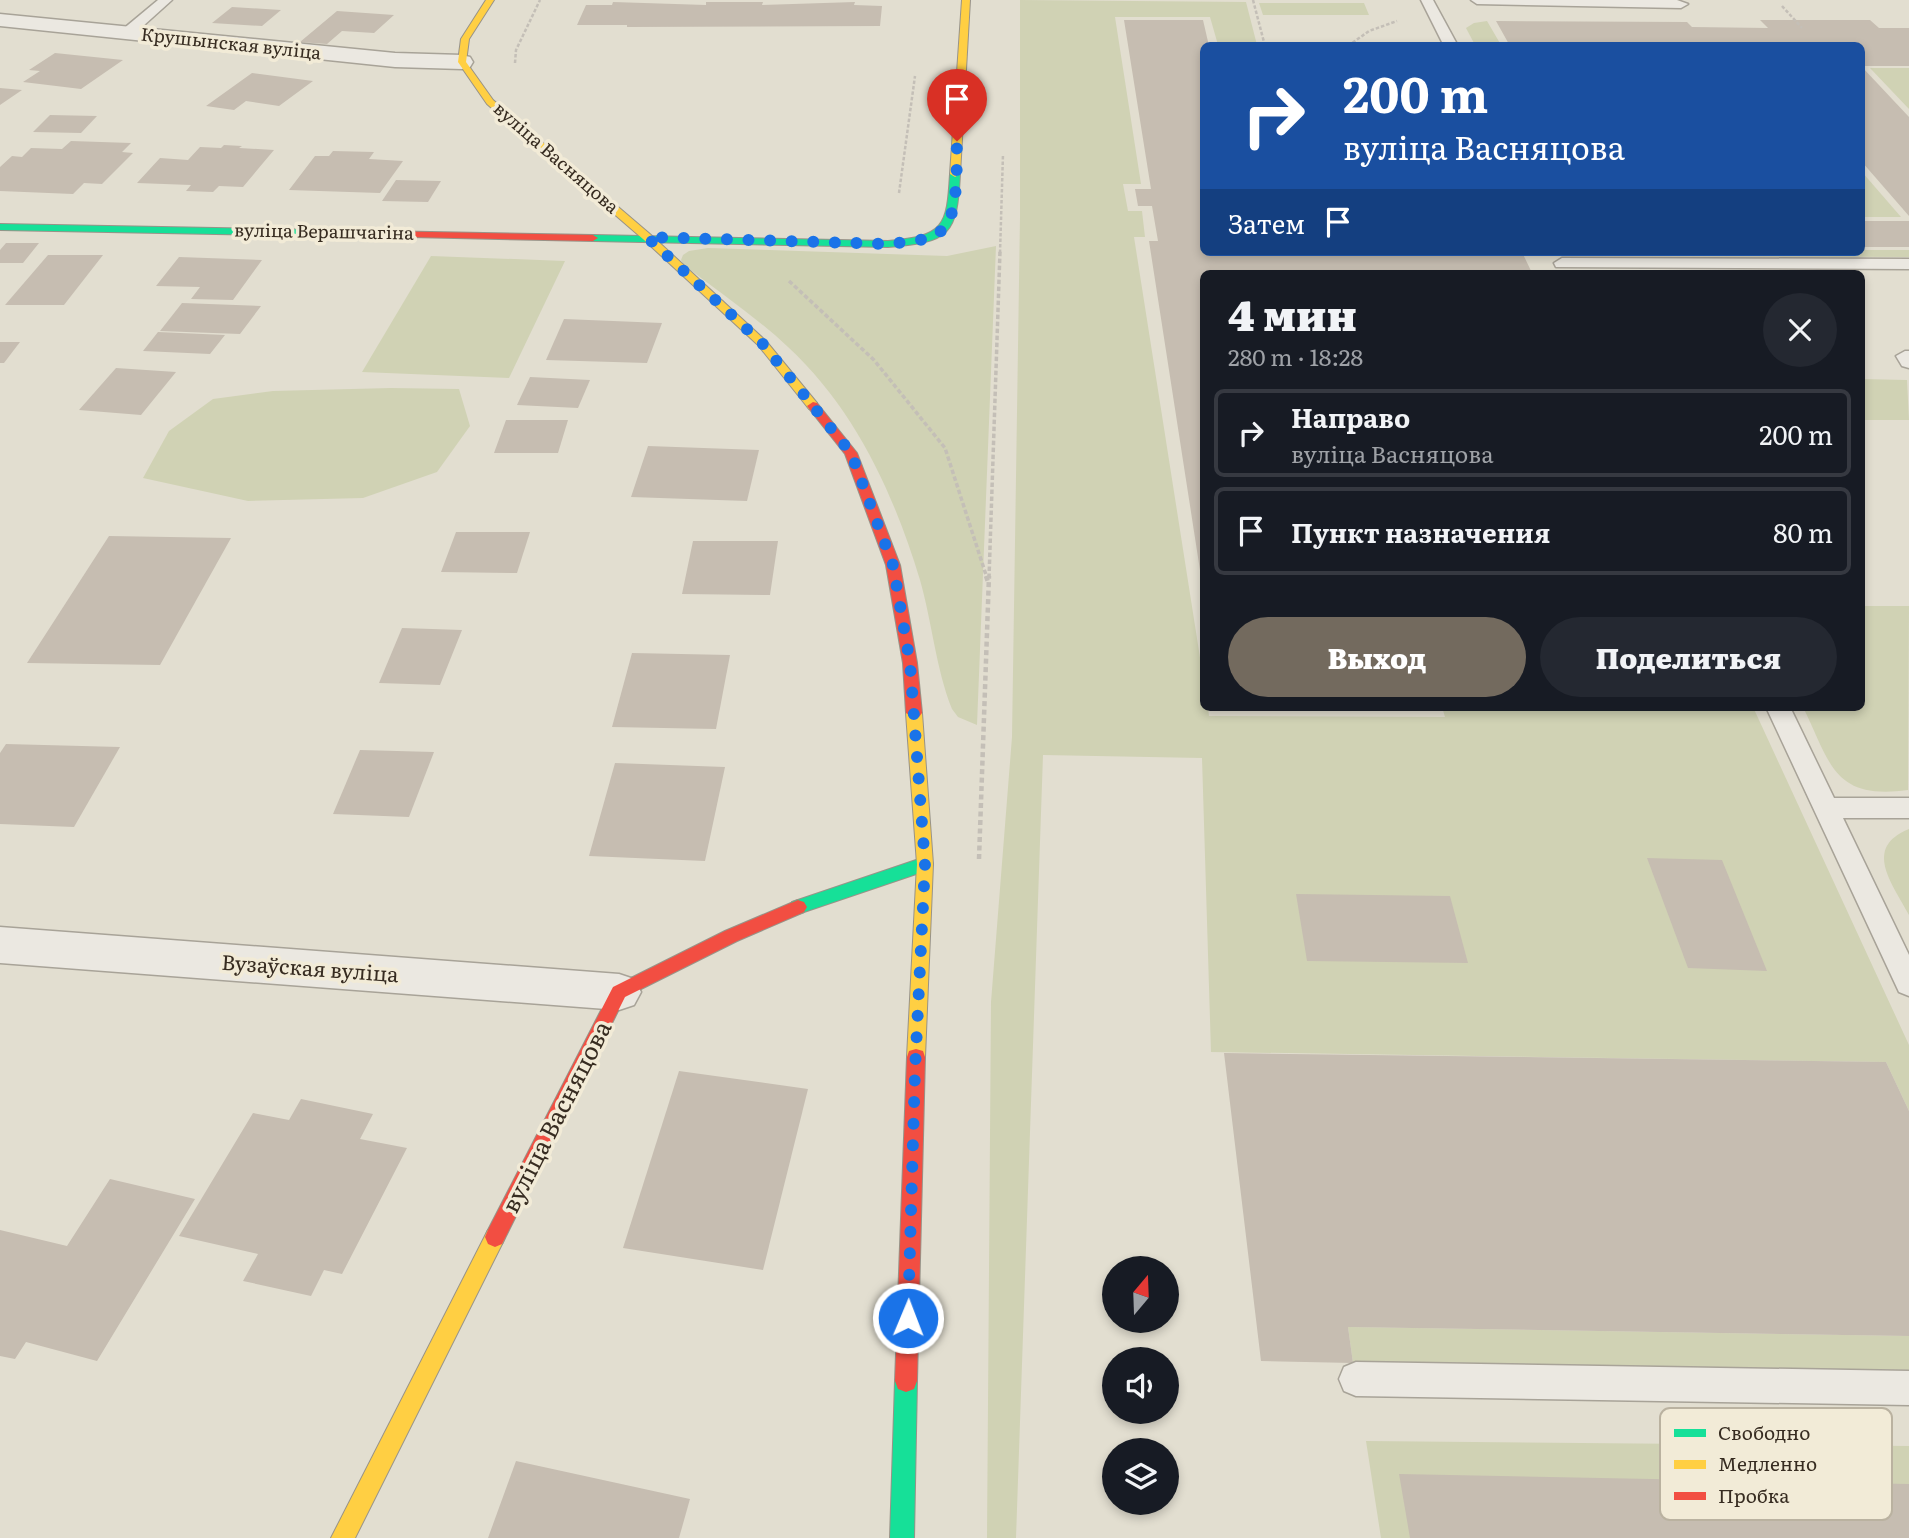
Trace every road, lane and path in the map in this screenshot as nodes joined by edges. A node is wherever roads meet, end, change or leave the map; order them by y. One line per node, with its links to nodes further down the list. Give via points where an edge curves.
1 (166, 0): 11 (lane)
2 (490, 0): 14 (street, via 466,39)
3 (966, 0): 19 (street, via 952,214 942,231 888,244)
4 (1253, 0): 12 (path)
5 (1427, 0): 13 (lane)
6 (1477, 0): 7 (lane)
7 (1681, 4)
8 (1782, 6): 10 (path)
9 (0, 20): 11 (street, Крушынская вуліца)
10 (1802, 28)
11 (127, 33): 14 (street, Крушынская вуліца, via 395,60)
12 (1264, 42)
13 (1449, 42)
14 (462, 62): 19 (street, вуліца Васняцова, via 490,102)
15 (916, 64): 17 (path)
16 (1003, 154): 25 (path)
17 (899, 193)
18 (0, 227): 19 (street, вуліца Верашчагіна)
19 (647, 237): 26 (street, вуліца Васняцова, via 762,343 851,453 893,565 910,663)
20 (1562, 263): 21 (lane)
21 (1909, 264)
22 (1780, 711): 23 (lane)
23 (1826, 808): 24 (lane); 28 (lane)
24 (1909, 808)
25 (981, 833)
26 (925, 864): 29 (street, via 782,912); 33 (street, вуліца Васняцова)
27 (0, 945): 29 (street, Вузаўская вуліца)
28 (1909, 984)
29 (619, 992): 32 (street, вуліца Васняцова)
30 (1356, 1379): 31 (lane)
31 (1909, 1388)
32 (343, 1538)
33 (902, 1538)

